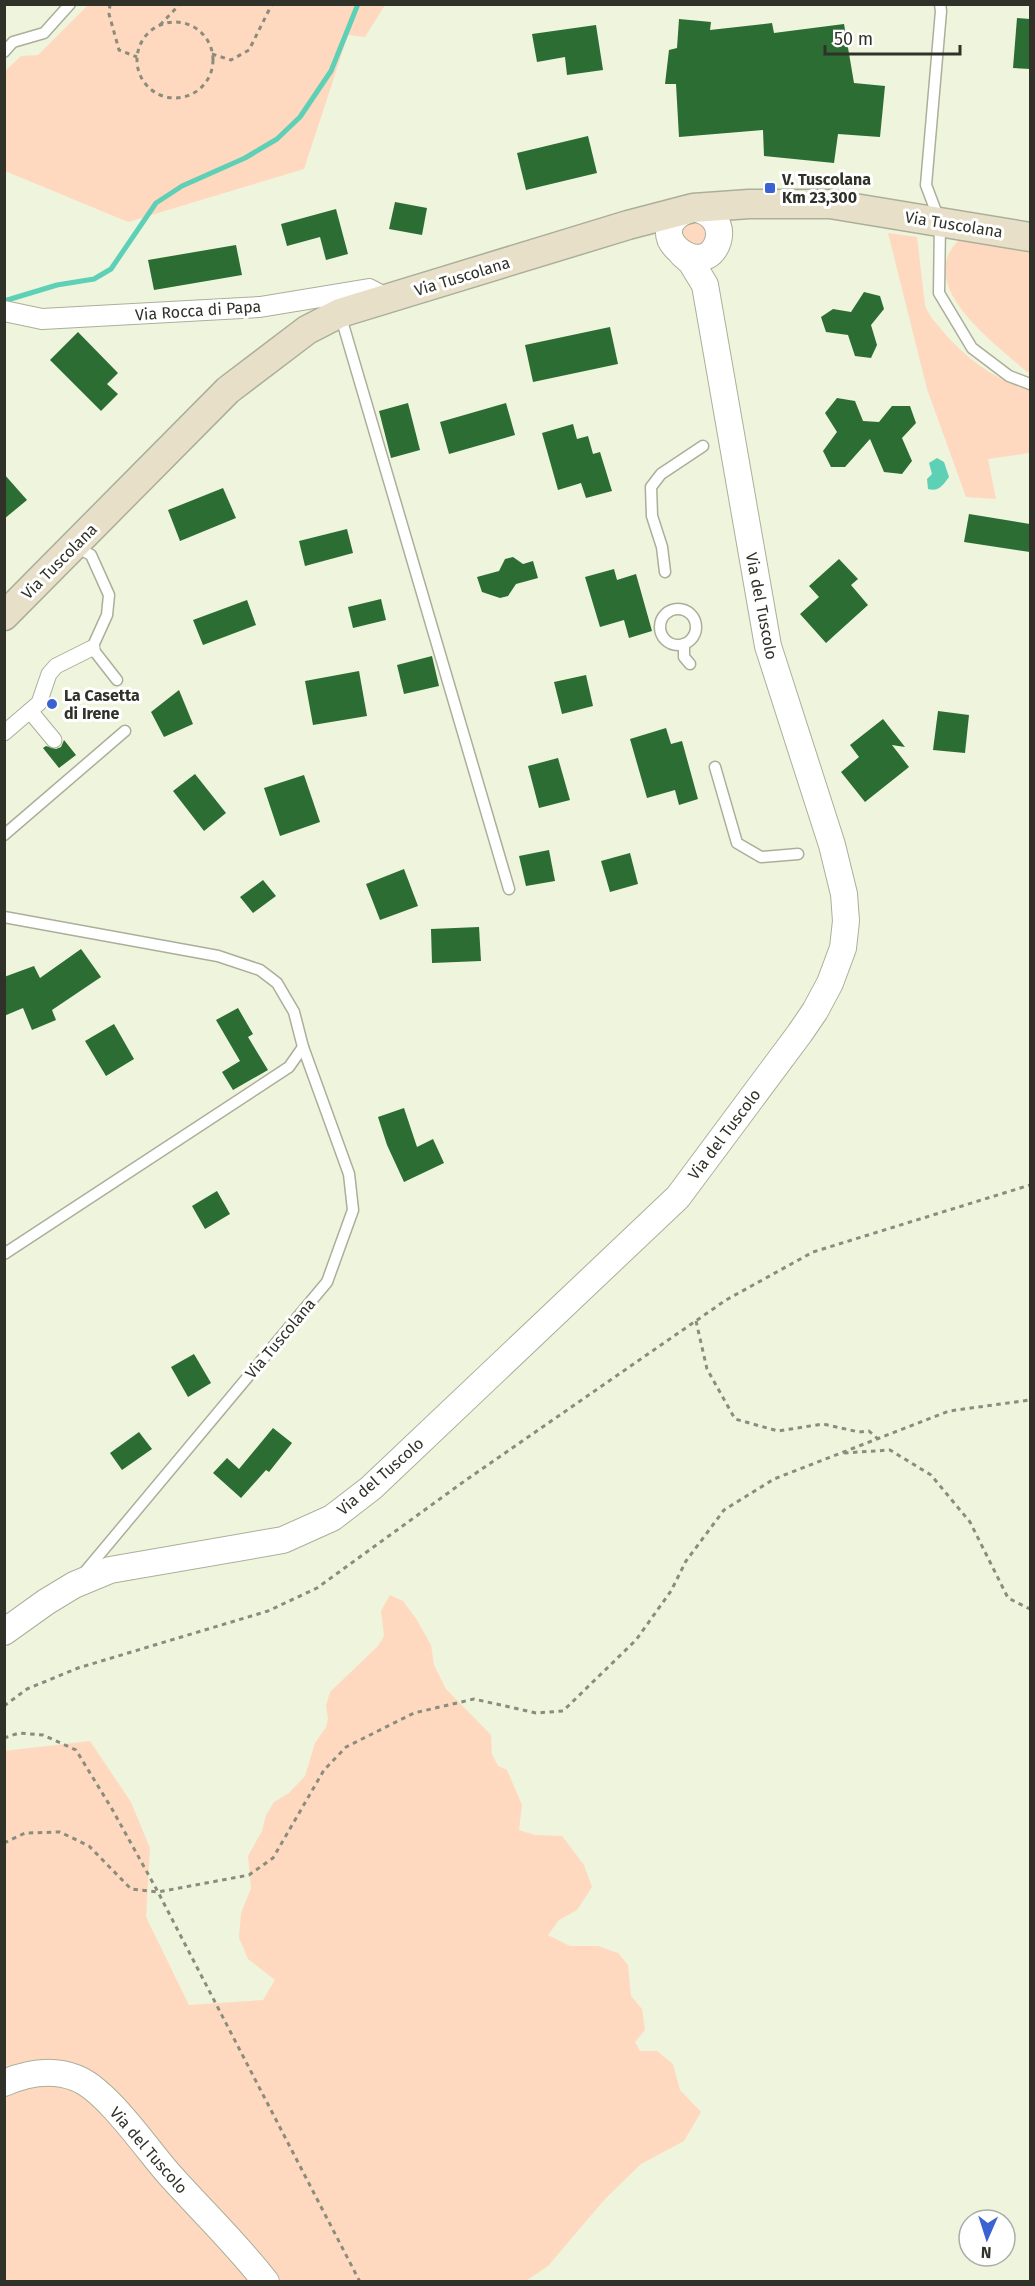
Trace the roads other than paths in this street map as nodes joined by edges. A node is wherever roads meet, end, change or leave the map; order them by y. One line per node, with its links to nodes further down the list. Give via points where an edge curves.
1 (70, 4): 3 (lane, via 44,33 13,42)
2 (940, 4): 6 (lane, via 926,185)
3 (4, 52)
4 (749, 204): 5 (main road, Via Tuscolana); 6 (main road, Via Tuscolana, via 831,204); 9 (street, via 737,212)
5 (690, 209): 7 (main road, Via Tuscolana); 9 (street, via 708,213 714,219 719,233); 10 (street, via 677,216 670,230)
6 (940, 222): 8 (main road, Via Tuscolana); 15 (lane, via 939,293 972,348 1009,376)
7 (628, 225): 10 (street, via 656,233); 12 (main road, Via Tuscolana)
8 (1030, 237)
9 (717, 243): 10 (street, via 695,258); 11 (street)
10 (679, 252): 11 (street, via 691,262)
11 (705, 285): 35 (street, Via del Tuscolo, via 768,646 844,894 843,948 830,983 805,1025 678,1197 351,1504 324,1522 283,1540 110,1570)
12 (388, 299): 13 (street, Via Rocca di Papa, via 369,289 260,307 42,319); 14 (main road, Via Tuscolana)
13 (4, 311)
14 (340, 313): 17 (main road, Via Tuscolana, via 307,330 228,390); 31 (lane)
15 (1030, 384)
16 (703, 446): 18 (lane, via 661,474 651,487 652,516 663,547)
17 (74, 546): 19 (main road, Via Tuscolana); 21 (lane, via 91,555 109,595 107,615)
18 (665, 572)
19 (4, 616)
20 (684, 644): 22 (lane, via 684,657)
21 (92, 648): 23 (lane); 24 (street, via 56,666 49,674 39,703)
22 (690, 664)
23 (117, 680)
24 (30, 711): 26 (street); 27 (street)
25 (125, 731): 29 (lane)
26 (4, 733)
27 (54, 740)
28 (715, 767): 30 (lane, via 737,843 761,857)
29 (4, 835)
30 (798, 854)
31 (509, 889)
32 (4, 916): 33 (lane, Via Tuscolana, via 219,956 260,970 277,983 294,1012)
33 (303, 1047): 34 (lane, via 289,1067); 35 (lane, Via Tuscolana, via 349,1174 353,1210 327,1282)
34 (4, 1254)
35 (74, 1585): 36 (street, Via del Tuscolo)
36 (4, 1632)
37 (4, 2083): 38 (street, Via del Tuscolo, via 54,2072 90,2086)
38 (266, 2282)

